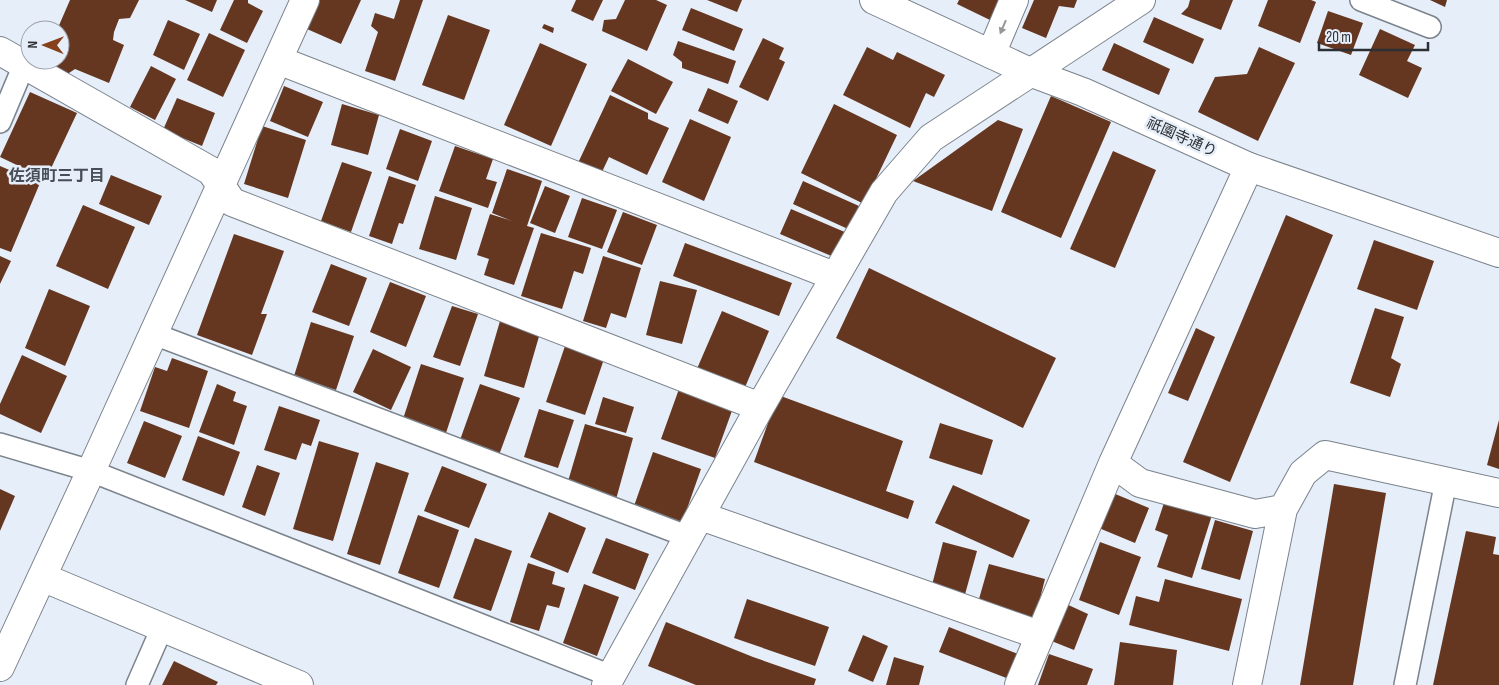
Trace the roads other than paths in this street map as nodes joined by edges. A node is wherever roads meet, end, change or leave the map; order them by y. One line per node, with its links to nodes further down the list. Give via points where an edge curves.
1 (305, 0): 9 (street)
2 (874, 0): 8 (street, 祇園寺通り)
3 (1014, 0): 8 (street, one-way to 8)
4 (1141, 0): 13 (street)
5 (1361, 0): 6 (lane)
6 (1430, 27)
7 (0, 51): 10 (street)
8 (991, 54): 13 (street, 祇園寺通り)
9 (278, 60): 16 (street); 18 (street)
10 (20, 63)
11 (22, 70): 14 (lane)
12 (33, 70): 16 (street, via 211,171)
13 (1032, 73): 15 (street, 祇園寺通り, via 1083,92); 18 (street, via 930,138 884,192)
14 (0, 122)
15 (1249, 167): 17 (street, 祇園寺通り); 22 (street)
16 (221, 186): 19 (street); 20 (street, via 232,202)
17 (1499, 253)
18 (834, 276): 20 (street)
19 (154, 334): 23 (street); 27 (lane)
20 (760, 407): 27 (street)
21 (0, 444): 23 (lane)
22 (1113, 463): 26 (street, via 1140,483 1255,514); 30 (street)
23 (92, 471): 28 (street); 32 (lane)
24 (1446, 480): 25 (street); 26 (street, via 1325,455 1303,473); 37 (lane)
25 (1499, 493)
26 (1283, 509): 36 (street)
27 (695, 526): 30 (street); 32 (street)
28 (42, 577): 29 (street); 31 (street)
29 (162, 628): 33 (lane); 34 (street)
30 (1039, 634): 35 (street)
31 (1, 661)
32 (608, 681)
33 (137, 685)
34 (299, 685)
35 (1019, 685)
36 (1247, 685)
37 (1405, 685)

